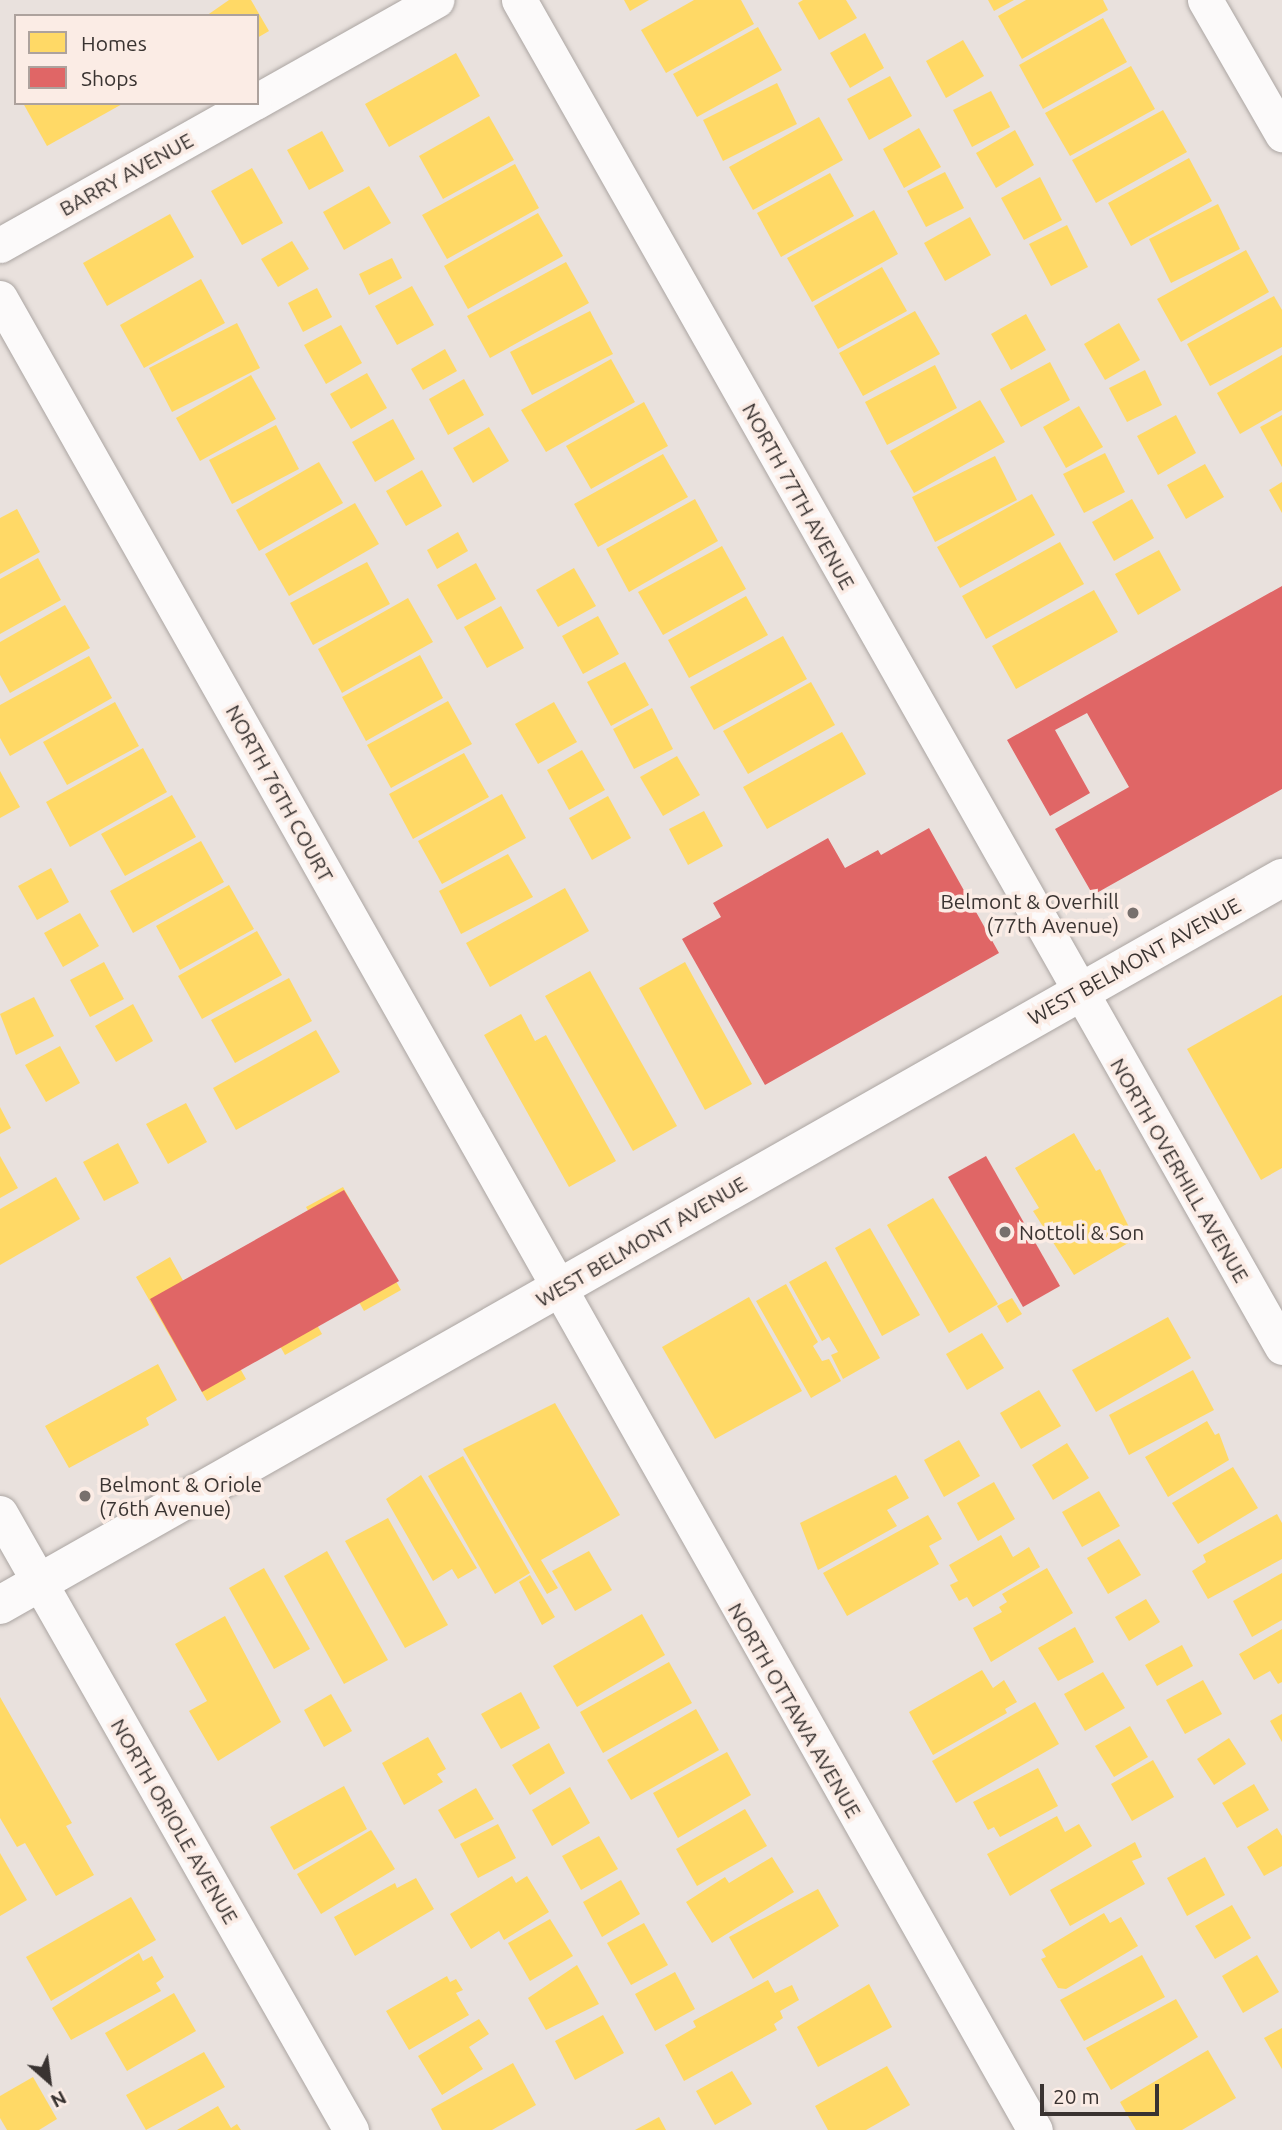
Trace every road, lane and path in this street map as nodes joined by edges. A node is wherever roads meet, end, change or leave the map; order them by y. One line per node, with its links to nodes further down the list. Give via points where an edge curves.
1 (436, 0): 4 (street, BARRY AVENUE)
2 (519, 0): 10 (street, NORTH 77TH AVENUE)
3 (1205, 0): 6 (street)
4 (259, 100)
5 (250, 105): 7 (street, BARRY AVENUE)
6 (1282, 134)
7 (0, 245)
8 (0, 298): 11 (street, NORTH 76TH COURT)
9 (1282, 878): 10 (main road, WEST BELMONT AVENUE)
10 (1078, 993): 11 (main road, WEST BELMONT AVENUE); 12 (street, NORTH OVERHILL AVENUE)
11 (559, 1288): 14 (main road, WEST BELMONT AVENUE); 17 (street, NORTH OTTAWA AVENUE)
12 (1282, 1347)
13 (0, 1513): 14 (street, NORTH ORIOLE AVENUE)
14 (40, 1583): 15 (main road, WEST BELMONT AVENUE); 16 (street, NORTH ORIOLE AVENUE)
15 (0, 1605)
16 (351, 2130)
17 (1035, 2130)

